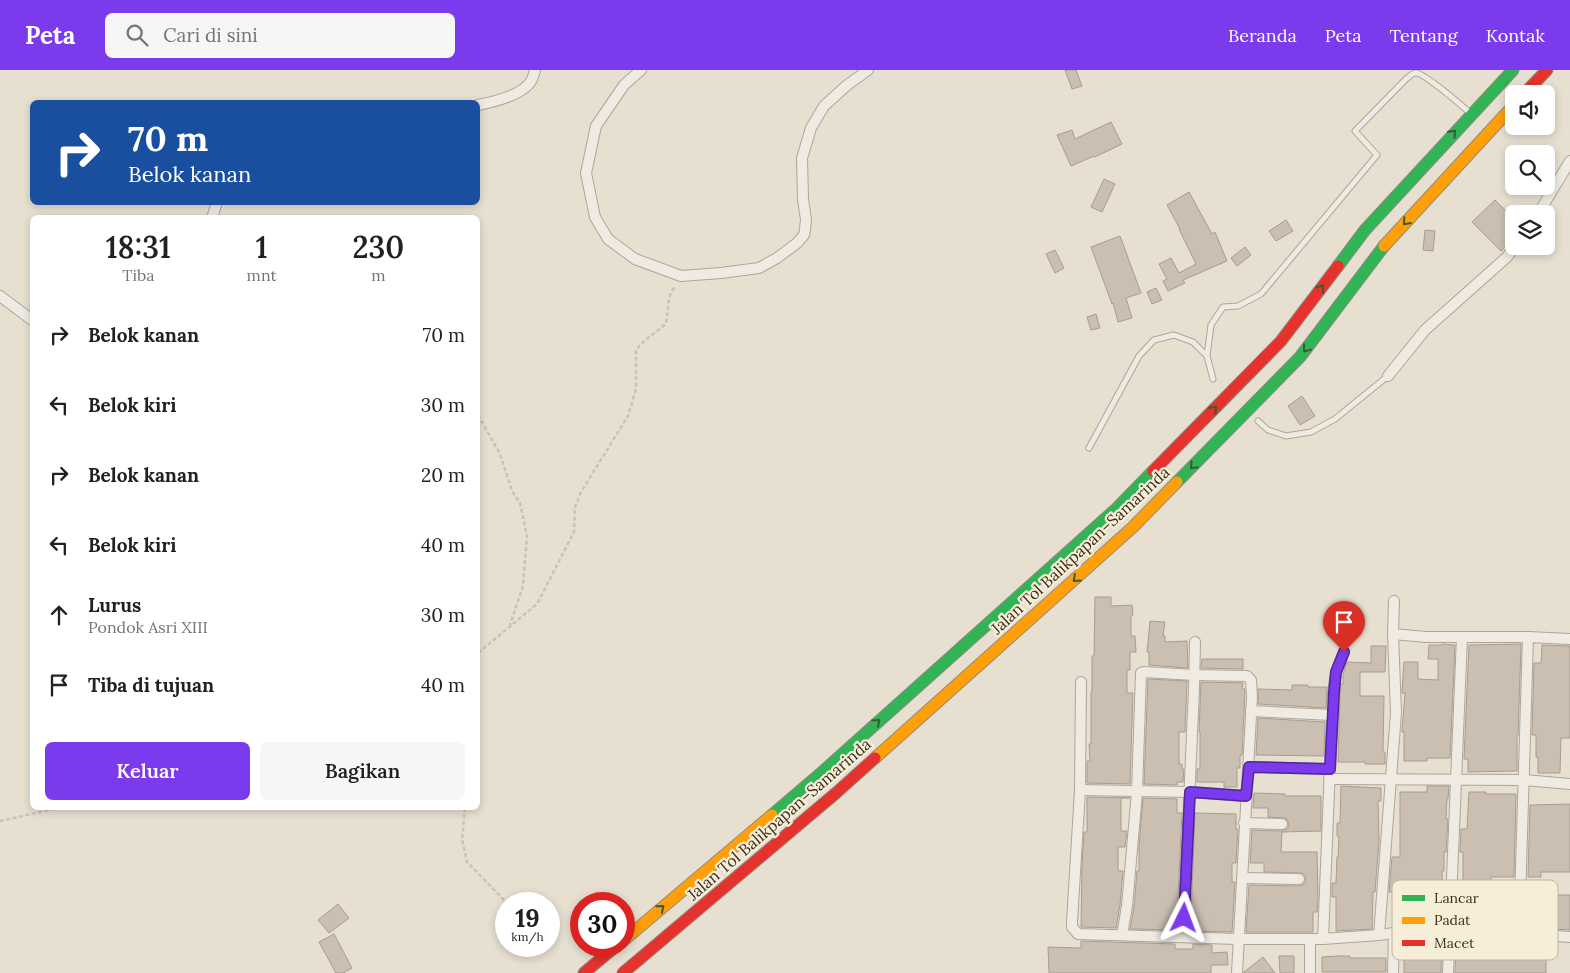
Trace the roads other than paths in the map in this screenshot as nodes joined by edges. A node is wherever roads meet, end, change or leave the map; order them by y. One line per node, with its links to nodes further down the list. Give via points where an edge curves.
1 (535, 70): 7 (street, via 531,81 521,91)
2 (641, 70): 3 (street, via 624,85 596,126 586,173 595,217 608,239 635,259 681,276 759,268 797,243 805,229 802,158 811,128 824,106)
3 (868, 70)
4 (1513, 70): 8 (highway, Jalan Tol Balikpapan–Samarinda)
5 (1547, 70): 6 (highway)
6 (1533, 85)
7 (480, 104)
8 (1472, 113): 15 (lane, via 1419,73 1406,79 1355,131 1377,155 1261,294 1238,306 1223,307 1211,325); 47 (highway, Jalan Tol Balikpapan–Samarinda, one-way to 8, via 820,774 1116,509 1281,340 1365,230)
9 (1505, 115): 59 (highway, Jalan Tol Balikpapan–Samarinda, one-way to 59, via 1384,246 1300,357 1133,527 836,793)
10 (1570, 161): 11 (street)
11 (1543, 205)
12 (1509, 255): 16 (street, via 1425,330)
13 (0, 296): 14 (street)
14 (30, 318)
15 (1207, 356): 17 (lane); 19 (lane, via 1194,342 1174,335 1154,340 1139,356)
16 (1388, 376): 18 (lane, via 1335,419 1310,432 1286,436 1268,430)
17 (1213, 379)
18 (1258, 421)
19 (1088, 448)
20 (1394, 601): 21 (street)
21 (1393, 634): 22 (street); 33 (street, via 1396,713)
22 (1462, 637): 23 (street); 35 (street)
23 (1528, 638): 24 (street); 34 (street)
24 (1570, 639)
25 (1195, 642): 27 (street)
26 (1344, 652): 30 (street, via 1336,672)
27 (1194, 676): 29 (street, via 1247,676 1251,680); 38 (street, via 1141,673); 39 (street)
28 (1081, 682): 37 (street)
29 (1251, 711): 30 (street); 31 (street)
30 (1332, 716): 32 (street)
31 (1249, 767): 32 (street); 40 (street)
32 (1330, 774): 33 (street); 53 (street)
33 (1392, 778): 35 (street); 51 (street)
34 (1524, 780): 35 (street); 36 (street); 46 (street)
35 (1456, 781): 45 (street)
36 (1570, 784)
37 (1080, 790): 38 (street); 49 (street, via 1072,927 1078,934)
38 (1137, 792): 39 (street); 49 (street)
39 (1190, 792): 40 (street); 50 (street)
40 (1246, 796): 41 (street)
41 (1244, 823): 42 (street); 43 (street)
42 (1282, 824)
43 (1242, 878): 44 (street); 52 (street)
44 (1299, 879)
45 (1451, 880)
46 (1521, 880)
47 (635, 931)
48 (1392, 933): 51 (street)
49 (1122, 935): 50 (street)
50 (1182, 936): 52 (street)
51 (1379, 936): 53 (street)
52 (1238, 939): 54 (street); 60 (street)
53 (1323, 939): 54 (street)
54 (1310, 940): 61 (street)
55 (603, 957): 58 (highway)
56 (1393, 960): 62 (street)
57 (1448, 960): 63 (street)
58 (584, 973)
59 (623, 973)
60 (1237, 973)
61 (1310, 973)
62 (1393, 973)
63 (1448, 973)

